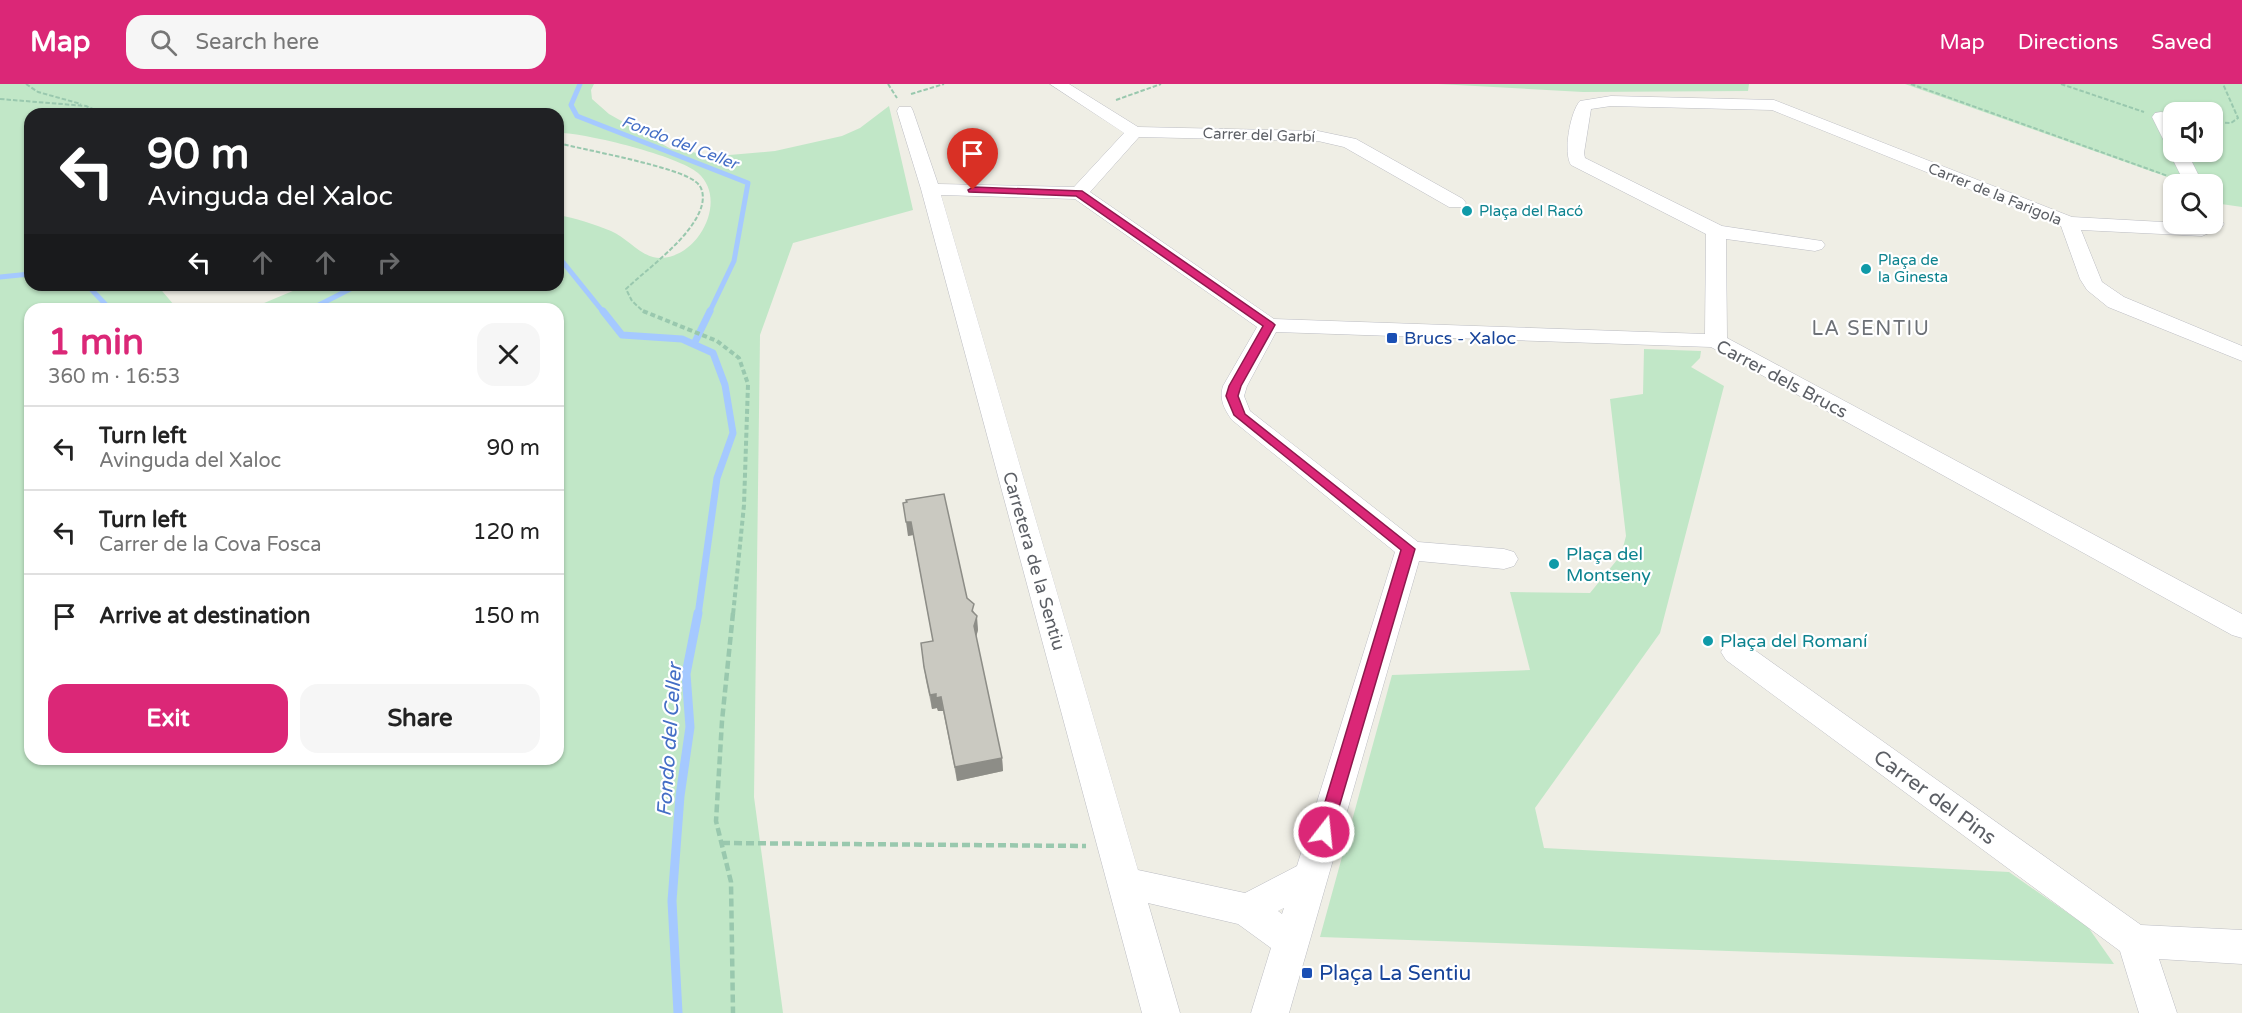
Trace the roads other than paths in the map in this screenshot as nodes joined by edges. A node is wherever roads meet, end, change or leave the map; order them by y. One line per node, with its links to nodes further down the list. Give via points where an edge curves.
1 (1058, 84): 7 (street)
2 (1773, 84): 4 (street)
3 (901, 105): 8 (street, Carretera de la Sentiu)
4 (1773, 105): 11 (street, Carrer de la Farigola); 13 (street, via 1611,101 1583,108 1577,161)
5 (2161, 117): 6 (street)
6 (2163, 121)
7 (1134, 132): 9 (street); 10 (street, Carrer del Garbí, via 1335,139 1355,146)
8 (930, 189): 9 (street); 23 (street, Carretera de la Sentiu)
9 (1078, 193): 15 (street)
10 (1456, 203)
11 (2069, 224): 12 (street); 17 (street, Carrer de la Farigola, via 2090,279 2104,295)
12 (2163, 228)
13 (1716, 231): 14 (street); 16 (street)
14 (1815, 245)
15 (1269, 325): 16 (street, Carrer dels Brucs); 18 (street, via 1235,386 1232,396 1240,415)
16 (1716, 341): 20 (street, Carrer dels Brucs)
17 (2242, 354)
18 (1409, 549): 19 (street); 22 (street)
19 (1504, 559)
20 (2242, 627)
21 (1736, 652): 25 (street, Carrer del Pins)
22 (1311, 876): 24 (street); 26 (street)
23 (1124, 882): 24 (street); 28 (street, Carretera de la Sentiu)
24 (1247, 910): 26 (street)
25 (2135, 941): 27 (street); 30 (street)
26 (1292, 942): 29 (street)
27 (2242, 947)
28 (1161, 1013)
29 (1270, 1013)
30 (2158, 1013)

